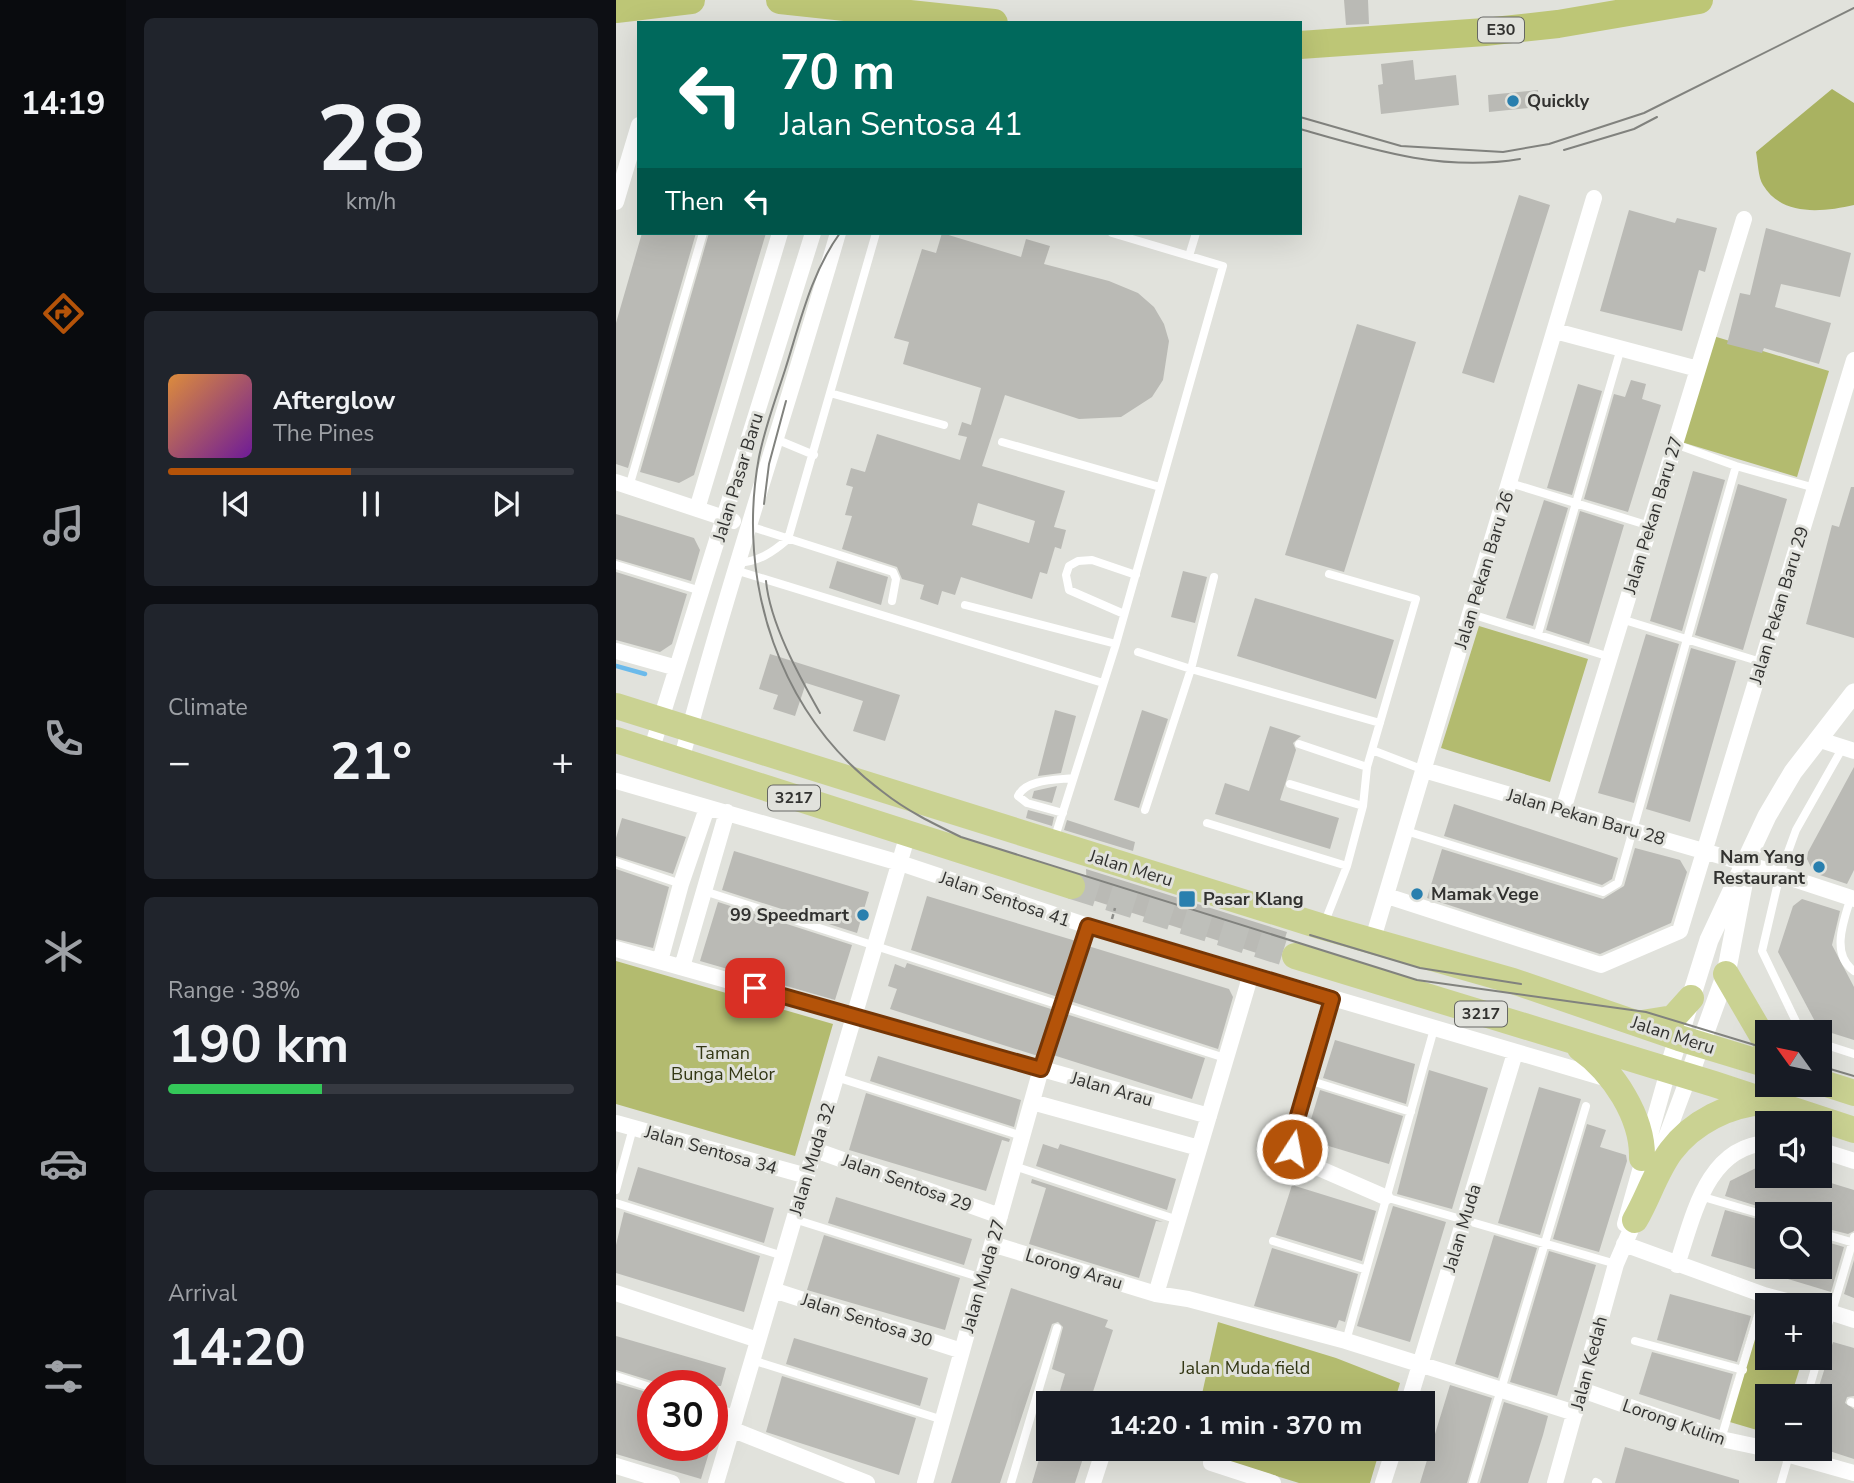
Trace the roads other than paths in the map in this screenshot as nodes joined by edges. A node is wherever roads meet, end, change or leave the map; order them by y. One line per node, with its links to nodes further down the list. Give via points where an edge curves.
1 (691, 0): 4 (highway)
2 (780, 0): 5 (highway)
3 (1699, 0): 6 (highway, E30, via 1508,30)
4 (616, 9)
5 (975, 21)
6 (1302, 45)
7 (637, 132): 9 (street)
8 (1594, 198): 19 (street, Jalan Pekan Baru 26)
9 (616, 202)
10 (1744, 219): 22 (street, Jalan Pekan Baru 27)
11 (702, 235): 31 (lane)
12 (779, 235): 35 (street)
13 (812, 235): 36 (street, Jalan Pasar Baru)
14 (837, 235): 25 (street)
15 (875, 235): 23 (lane)
16 (1119, 235): 18 (lane)
17 (1195, 235): 18 (lane)
18 (1189, 256): 32 (lane, via 1223,265)
19 (1555, 331): 20 (street); 30 (street, Jalan Pekan Baru 26)
20 (1621, 348): 22 (street); 34 (lane)
21 (1853, 368): 33 (street, Jalan Pekan Baru 29)
22 (1698, 369): 27 (street, Jalan Pekan Baru 27)
23 (830, 393): 24 (lane); 28 (lane)
24 (944, 425)
25 (778, 440): 28 (lane); 37 (street)
26 (1002, 442): 32 (lane)
27 (1675, 444): 29 (lane); 38 (street, Jalan Pekan Baru 27)
28 (814, 455): 39 (lane)
29 (1735, 466): 33 (lane); 52 (lane)
30 (1510, 483): 34 (lane); 49 (street, Jalan Pekan Baru 26)
31 (623, 485): 35 (street)
32 (1160, 487): 43 (lane)
33 (1815, 488): 57 (street, Jalan Pekan Baru 29)
34 (1577, 503): 38 (lane); 51 (lane)
35 (697, 509): 36 (street)
36 (726, 518): 37 (street); 45 (street, Jalan Pasar Baru)
37 (749, 526): 39 (lane); 41 (street)
38 (1650, 526): 50 (street, Jalan Pekan Baru 27)
39 (788, 539): 41 (lane, via 774,552); 46 (lane, via 893,572)
40 (616, 565): 45 (lane)
41 (736, 566): 60 (lane); 65 (street)
42 (1329, 574): 64 (lane, via 1416,599)
43 (1136, 575): 48 (lane); 48 (lane, via 1085,559 1069,566 1066,575 1069,590)
44 (1214, 577): 59 (lane)
45 (701, 591): 58 (street, Jalan Pasar Baru)
46 (892, 601)
47 (965, 605): 53 (lane)
48 (1124, 614): 53 (lane)
49 (1471, 614): 51 (lane); 74 (street, Jalan Pekan Baru 26)
50 (1621, 619): 52 (lane); 56 (street, Jalan Pekan Baru 27)
51 (1538, 634): 56 (lane)
52 (1686, 639): 57 (lane); 85 (lane)
53 (1116, 644): 60 (lane)
54 (616, 651): 58 (street)
55 (1138, 653): 59 (lane)
56 (1609, 657): 81 (street, Jalan Pekan Baru 27)
57 (1761, 662): 89 (street, Jalan Pekan Baru 29)
58 (677, 668): 63 (street, Jalan Pasar Baru)
59 (1191, 669): 64 (lane); 80 (lane)
60 (1103, 683): 75 (lane)
61 (1854, 693): 66 (street)
62 (616, 706): 63 (highway, Jalan Meru / 3217)
63 (661, 720): 65 (highway, Jalan Meru / 3217); 71 (street, Jalan Pasar Baru)
64 (1380, 723): 70 (lane)
65 (689, 729): 72 (street); 88 (highway, Jalan Meru / 3217)
66 (1817, 739): 69 (street); 92 (street, via 1768,816)
67 (616, 740): 71 (highway, Jalan Meru / 3217)
68 (1299, 744): 73 (lane)
69 (1848, 749): 94 (lane, via 1796,830)
70 (1372, 750): 73 (lane); 74 (lane)
71 (651, 751): 72 (highway, Jalan Meru / 3217)
72 (681, 761): 87 (highway, Jalan Meru / 3217)
73 (1367, 767): 78 (lane)
74 (1424, 770): 81 (street, Jalan Pekan Baru 28); 86 (street, Jalan Pekan Baru 26)
75 (1073, 778): 83 (lane); 83 (lane, via 1046,781 1018,796)
76 (616, 781): 79 (street, Jalan Sentosa 41)
77 (1290, 784): 78 (lane)
78 (1363, 806): 93 (lane)
79 (707, 808): 82 (street, Jalan Sentosa 41); 95 (street)
80 (1145, 810)
81 (1563, 810): 85 (street, Jalan Pekan Baru 28)
82 (727, 812): 91 (street, Jalan Sentosa 41); 97 (street)
83 (1063, 813): 88 (lane)
84 (1207, 823): 93 (lane)
85 (1631, 830): 86 (lane, via 1618,883 1603,892); 89 (street, Jalan Pekan Baru 28)
86 (1406, 831): 98 (street, Jalan Pekan Baru 26)
87 (908, 834): 91 (street, Jalan Muda 32); 96 (highway, Jalan Meru / 3217)
88 (1053, 844): 101 (highway, Jalan Meru / 3217)
89 (1703, 851): 92 (street, Jalan Pekan Baru 28); 98 (street, Jalan Pekan Baru 29, via 1680,930 1601,965)
90 (616, 862): 95 (lane)
91 (900, 863): 100 (street, Jalan Sentosa 41); 103 (street, Jalan Muda 32)
92 (1748, 864): 94 (street, Jalan Pekan Baru 28); 110 (street); 111 (street, via 1709,940)
93 (1347, 866): 101 (lane)
94 (1780, 874): 99 (street, Jalan Pekan Baru 28); 115 (lane, via 1762,951)
95 (681, 884): 106 (street)
96 (1072, 886)
97 (704, 891): 103 (lane); 107 (street)
98 (1387, 896): 102 (street, Jalan Pekan Baru 26)
99 (1853, 896): 108 (lane, via 1839,943)
100 (1088, 926): 109 (street, Jalan Sentosa 41); 113 (lane)
101 (1323, 927): 102 (highway, Jalan Meru / 3217)
102 (1372, 942): 116 (highway, Jalan Meru / 3217, via 1513,981)
103 (876, 947): 113 (lane); 114 (street, Jalan Muda 32)
104 (616, 949): 106 (street, Jalan Arau)
105 (1295, 956): 119 (highway, Jalan Meru / 3217)
106 (660, 961): 107 (street, Jalan Arau)
107 (682, 967): 114 (street, Jalan Arau)
108 (1854, 971)
109 (1251, 974): 112 (street, Jalan Sentosa 41); 124 (street)
110 (1726, 974): 117 (highway); 120 (street)
111 (1691, 998): 116 (highway, via 1674,1018); 120 (street)
112 (1332, 999): 118 (street, Jalan Sentosa 41); 129 (street)
113 (1062, 1006): 124 (lane); 126 (lane)
114 (854, 1016): 126 (street, Jalan Arau); 128 (street, Jalan Muda 32)
115 (1795, 1020)
116 (1637, 1023): 120 (highway, Jalan Meru / 3217)
117 (1755, 1024)
118 (1434, 1029): 122 (street, Jalan Sentosa 41); 135 (lane)
119 (1569, 1040): 127 (highway, Jalan Meru / 3217); 130 (highway, via 1597,1059)
120 (1689, 1042): 125 (highway, Jalan Meru / 3217); 127 (street)
121 (1832, 1047): 123 (lane)
122 (1516, 1053): 130 (street, Jalan Sentosa 41); 158 (street, Jalan Muda)
123 (1854, 1054)
124 (1225, 1058): 136 (street)
125 (1755, 1061)
126 (1041, 1069): 133 (street, Jalan Muda 27); 136 (street, Jalan Arau)
127 (1679, 1074): 139 (highway, Jalan Meru / 3217); 145 (street); 157 (street)
128 (836, 1077): 140 (lane); 143 (street, Jalan Muda 32)
129 (1308, 1080): 135 (lane); 151 (street, via 1290,1143 1295,1156)
130 (1611, 1080): 145 (highway, via 1643,1136)
131 (1832, 1086): 132 (highway)
132 (1854, 1093)
133 (1032, 1102): 140 (street, Jalan Muda 27); 142 (street, Jalan Arau)
134 (1586, 1106): 164 (lane)
135 (1411, 1112): 151 (lane)
136 (1209, 1116): 142 (street)
137 (616, 1123): 138 (street, Jalan Sentosa 34)
138 (633, 1128): 148 (street, Jalan Sentosa 34); 149 (lane)
139 (1847, 1128): 157 (highway, via 1768,1102 1725,1110 1689,1133 1671,1152)
140 (1022, 1136): 147 (street, Jalan Muda 27)
141 (1755, 1147): 150 (street, via 1736,1153 1715,1169)
142 (1199, 1148): 156 (street)
143 (815, 1150): 148 (street, Jalan Muda 32); 154 (street, Jalan Sentosa 29)
144 (1832, 1154): 146 (street)
145 (1642, 1158): 163 (street, via 1625,1215)
146 (1854, 1160)
147 (1014, 1166): 154 (street, Jalan Muda 27); 156 (lane)
148 (807, 1176): 155 (street, Jalan Muda 32)
149 (616, 1190)
150 (1700, 1196): 153 (lane); 167 (street)
151 (1385, 1197): 158 (lane); 168 (lane)
152 (616, 1203): 165 (lane)
153 (1755, 1212)
154 (1000, 1216): 162 (street, Jalan Muda 27)
155 (794, 1219): 165 (street, Jalan Muda 32); 169 (lane)
156 (1178, 1220): 173 (street)
157 (1635, 1220): 163 (street)
158 (1464, 1222): 164 (lane); 184 (street, Jalan Muda)
159 (1832, 1236): 161 (lane)
160 (1273, 1241): 168 (lane)
161 (1853, 1241): 174 (lane)
162 (992, 1244): 169 (street, Jalan Muda 27); 173 (street, Lorong Arau)
163 (1623, 1244): 166 (street, Jalan Kedah); 167 (street)
164 (1545, 1245): 166 (lane); 188 (lane)
165 (783, 1256): 170 (street, Jalan Muda 32)
166 (1616, 1264): 189 (street, Jalan Kedah)
167 (1677, 1265): 172 (street)
168 (1364, 1269): 180 (lane)
169 (982, 1278): 182 (street, Jalan Muda 27)
170 (773, 1290): 179 (street, Jalan Muda 32); 182 (street, Jalan Sentosa 30)
171 (616, 1293): 179 (street)
172 (1758, 1293)
173 (1156, 1294): 180 (street, Lorong Arau)
174 (1832, 1295)
175 (1832, 1312): 176 (street)
176 (1854, 1320)
177 (1755, 1327): 185 (lane)
178 (1057, 1328): 208 (lane)
179 (758, 1340): 183 (street, Jalan Muda 32)
180 (1346, 1341): 184 (street, Lorong Arau)
181 (1635, 1341): 185 (lane)
182 (962, 1351): 193 (street, Jalan Muda 27)
183 (752, 1360): 193 (lane); 194 (street, Jalan Muda 32)
184 (1420, 1364): 188 (street, Lorong Arau); 190 (street, Jalan Muda)
185 (1743, 1370): 195 (lane)
186 (616, 1376): 187 (lane)
187 (637, 1383)
188 (1500, 1390): 191 (street, Lorong Arau); 212 (lane)
189 (1582, 1390): 191 (street, Jalan Kedah); 195 (street, Lorong Kulim)
190 (1412, 1391)
191 (1575, 1413): 213 (street, Jalan Kedah)
192 (728, 1418): 194 (lane)
193 (943, 1420): 207 (street, Jalan Muda 27)
194 (734, 1422): 205 (street, Jalan Muda 32); 206 (street)
195 (1721, 1439): 196 (street, Lorong Kulim)
196 (1755, 1446)
197 (1100, 1461): 209 (street)
198 (1390, 1461): 211 (street)
199 (1787, 1461): 214 (lane)
200 (1819, 1461): 203 (street, Lorong Kulim)
201 (1211, 1462): 210 (street)
202 (616, 1466): 204 (street)
203 (1854, 1473)
204 (672, 1483)
205 (716, 1483)
206 (867, 1483)
207 (925, 1483)
208 (1011, 1483)
209 (1093, 1483)
210 (1273, 1483)
211 (1383, 1483)
212 (1473, 1483)
213 (1555, 1483)
214 (1781, 1483)

